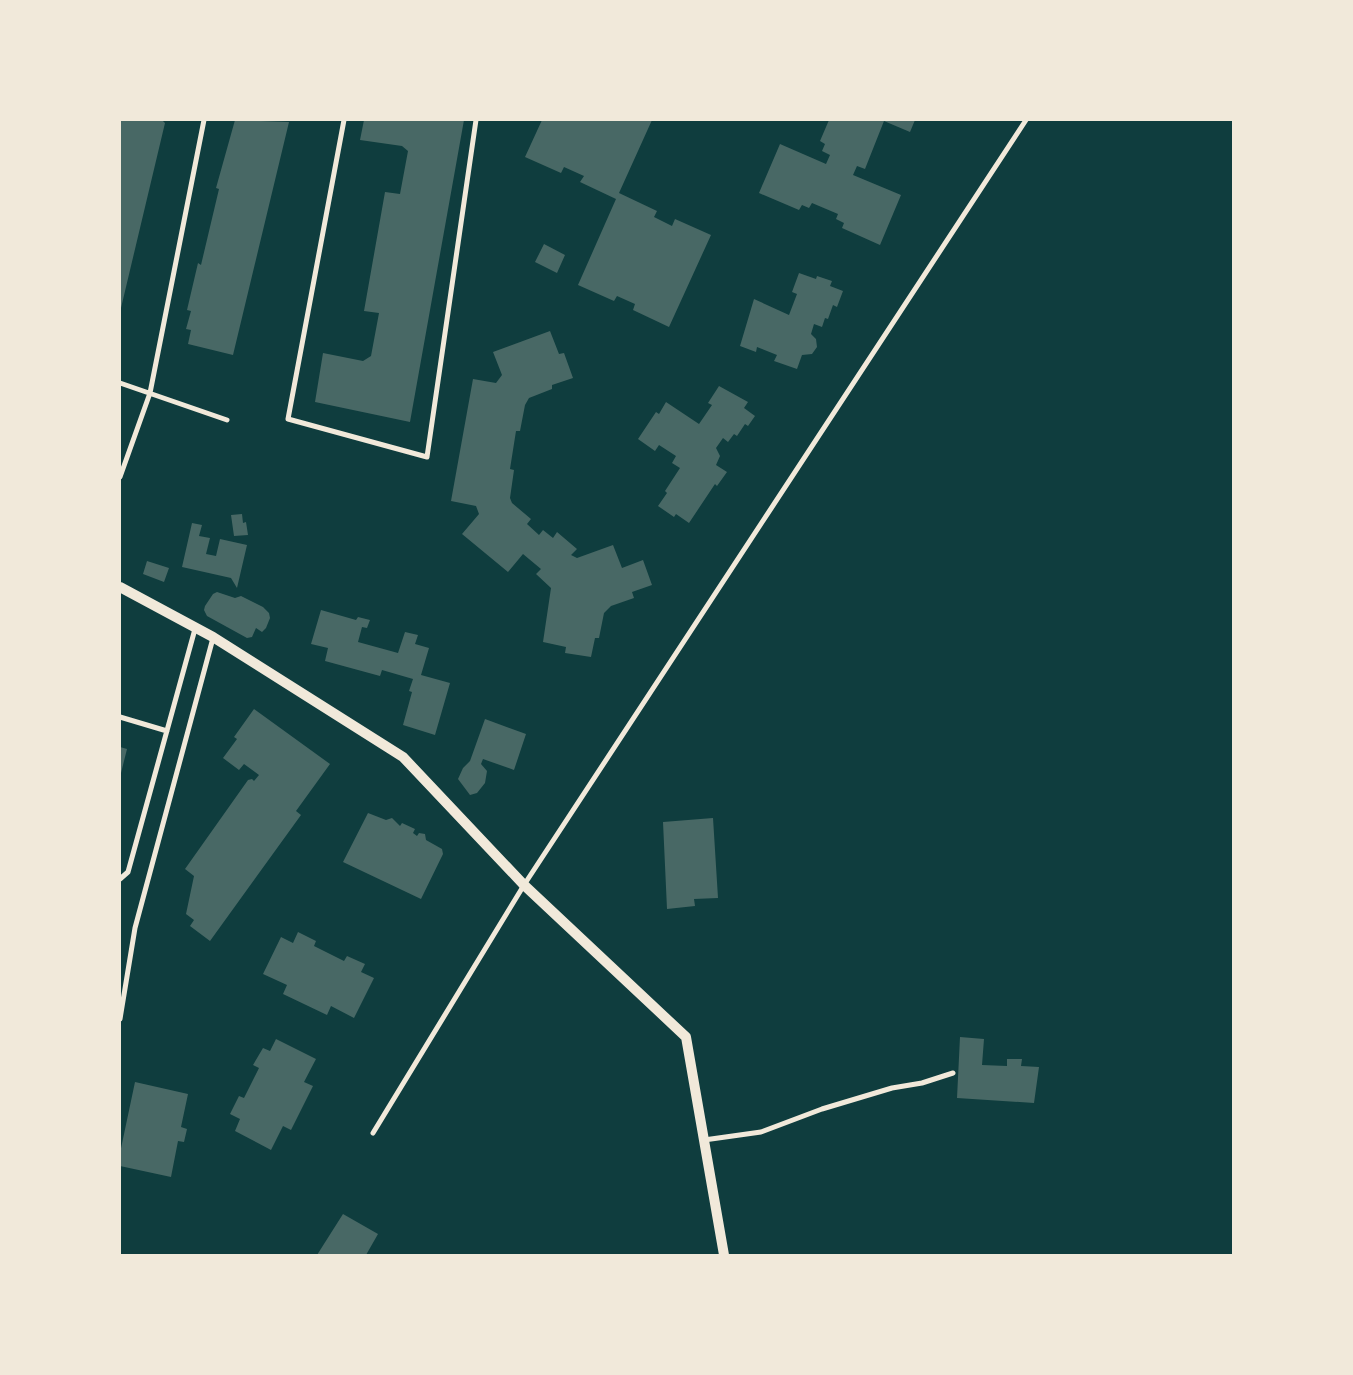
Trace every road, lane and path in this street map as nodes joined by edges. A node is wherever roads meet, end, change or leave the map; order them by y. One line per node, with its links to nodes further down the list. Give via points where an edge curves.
1 (204, 120): 6 (street)
2 (344, 120): 3 (street, via 288,419 427,457)
3 (476, 120)
4 (1026, 120): 15 (street)
5 (120, 383): 6 (street)
6 (150, 393): 7 (street); 8 (street)
7 (227, 420)
8 (120, 477)
9 (120, 587): 10 (main road)
10 (195, 629): 11 (main road); 13 (street)
11 (213, 637): 15 (main road, via 403,758); 16 (street, via 135,928)
12 (120, 717): 13 (street)
13 (167, 731): 14 (street, via 128,872)
14 (120, 879)
15 (524, 885): 18 (street); 19 (main road, via 686,1037)
16 (120, 1019)
17 (952, 1073): 19 (street, via 822,1109 761,1132)
18 (373, 1132)
19 (704, 1140): 20 (main road)
20 (724, 1255)

